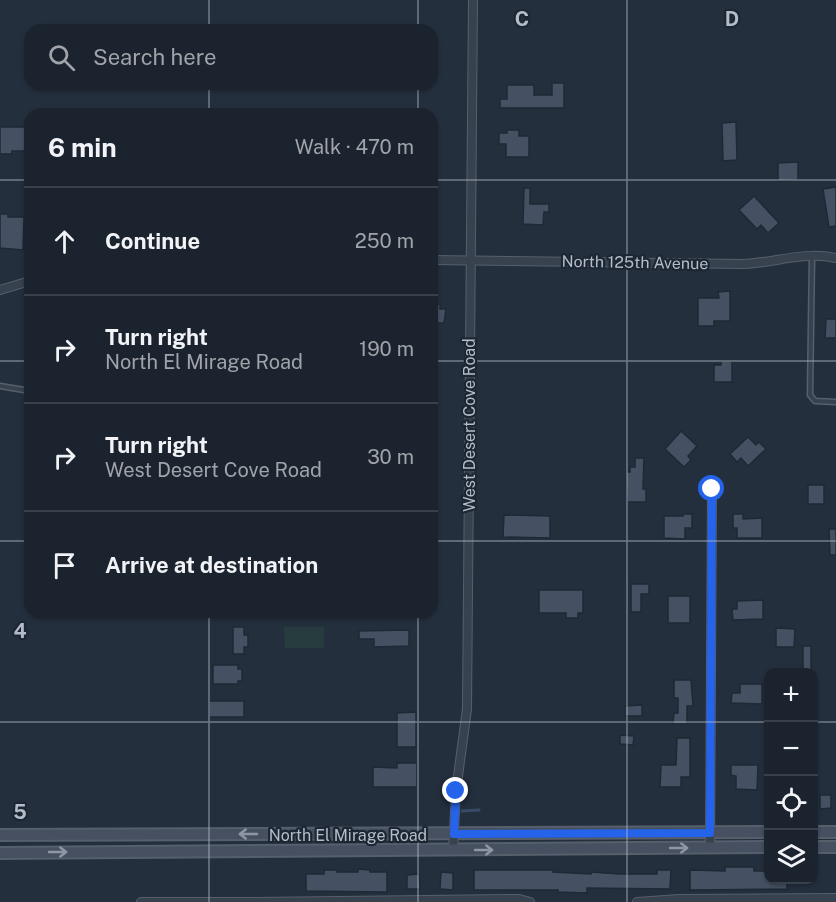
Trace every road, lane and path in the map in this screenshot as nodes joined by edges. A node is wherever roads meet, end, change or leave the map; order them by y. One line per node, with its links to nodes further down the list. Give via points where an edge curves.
1 (473, 0): 5 (street, West Desert Cove Road)
2 (812, 255): 3 (street, North 125th Avenue); 5 (street, North 125th Avenue, via 760,264); 10 (lane, via 810,396 815,401)
3 (836, 258)
4 (438, 260): 5 (street, North 125th Avenue)
5 (470, 260): 16 (street, West Desert Cove Road, via 467,709)
6 (24, 283): 7 (street)
7 (0, 290)
8 (0, 386): 9 (lane)
9 (24, 390)
10 (836, 402)
11 (712, 489): 15 (street)
12 (764, 832): 15 (main road, North El Mirage Road)
13 (818, 832): 14 (main road)
14 (836, 832)
15 (710, 833): 16 (main road, North El Mirage Road); 20 (street)
16 (454, 834): 17 (main road, North El Mirage Road, one-way to 17); 22 (street, West Desert Cove Road)
17 (0, 835)
18 (818, 847): 19 (main road)
19 (836, 847)
20 (710, 848): 21 (main road, North El Mirage Road); 22 (main road, North El Mirage Road, one-way to 20)
21 (764, 848)
22 (453, 850): 23 (main road, North El Mirage Road, one-way to 22)
23 (0, 853)
24 (836, 898): 33 (street)
25 (362, 901): 26 (street); 31 (street)
26 (421, 901): 27 (street)
27 (478, 901): 32 (street)
28 (141, 902): 29 (street)
29 (191, 902): 30 (street)
30 (248, 902): 31 (street)
31 (306, 902)
32 (530, 902)
33 (637, 902)

